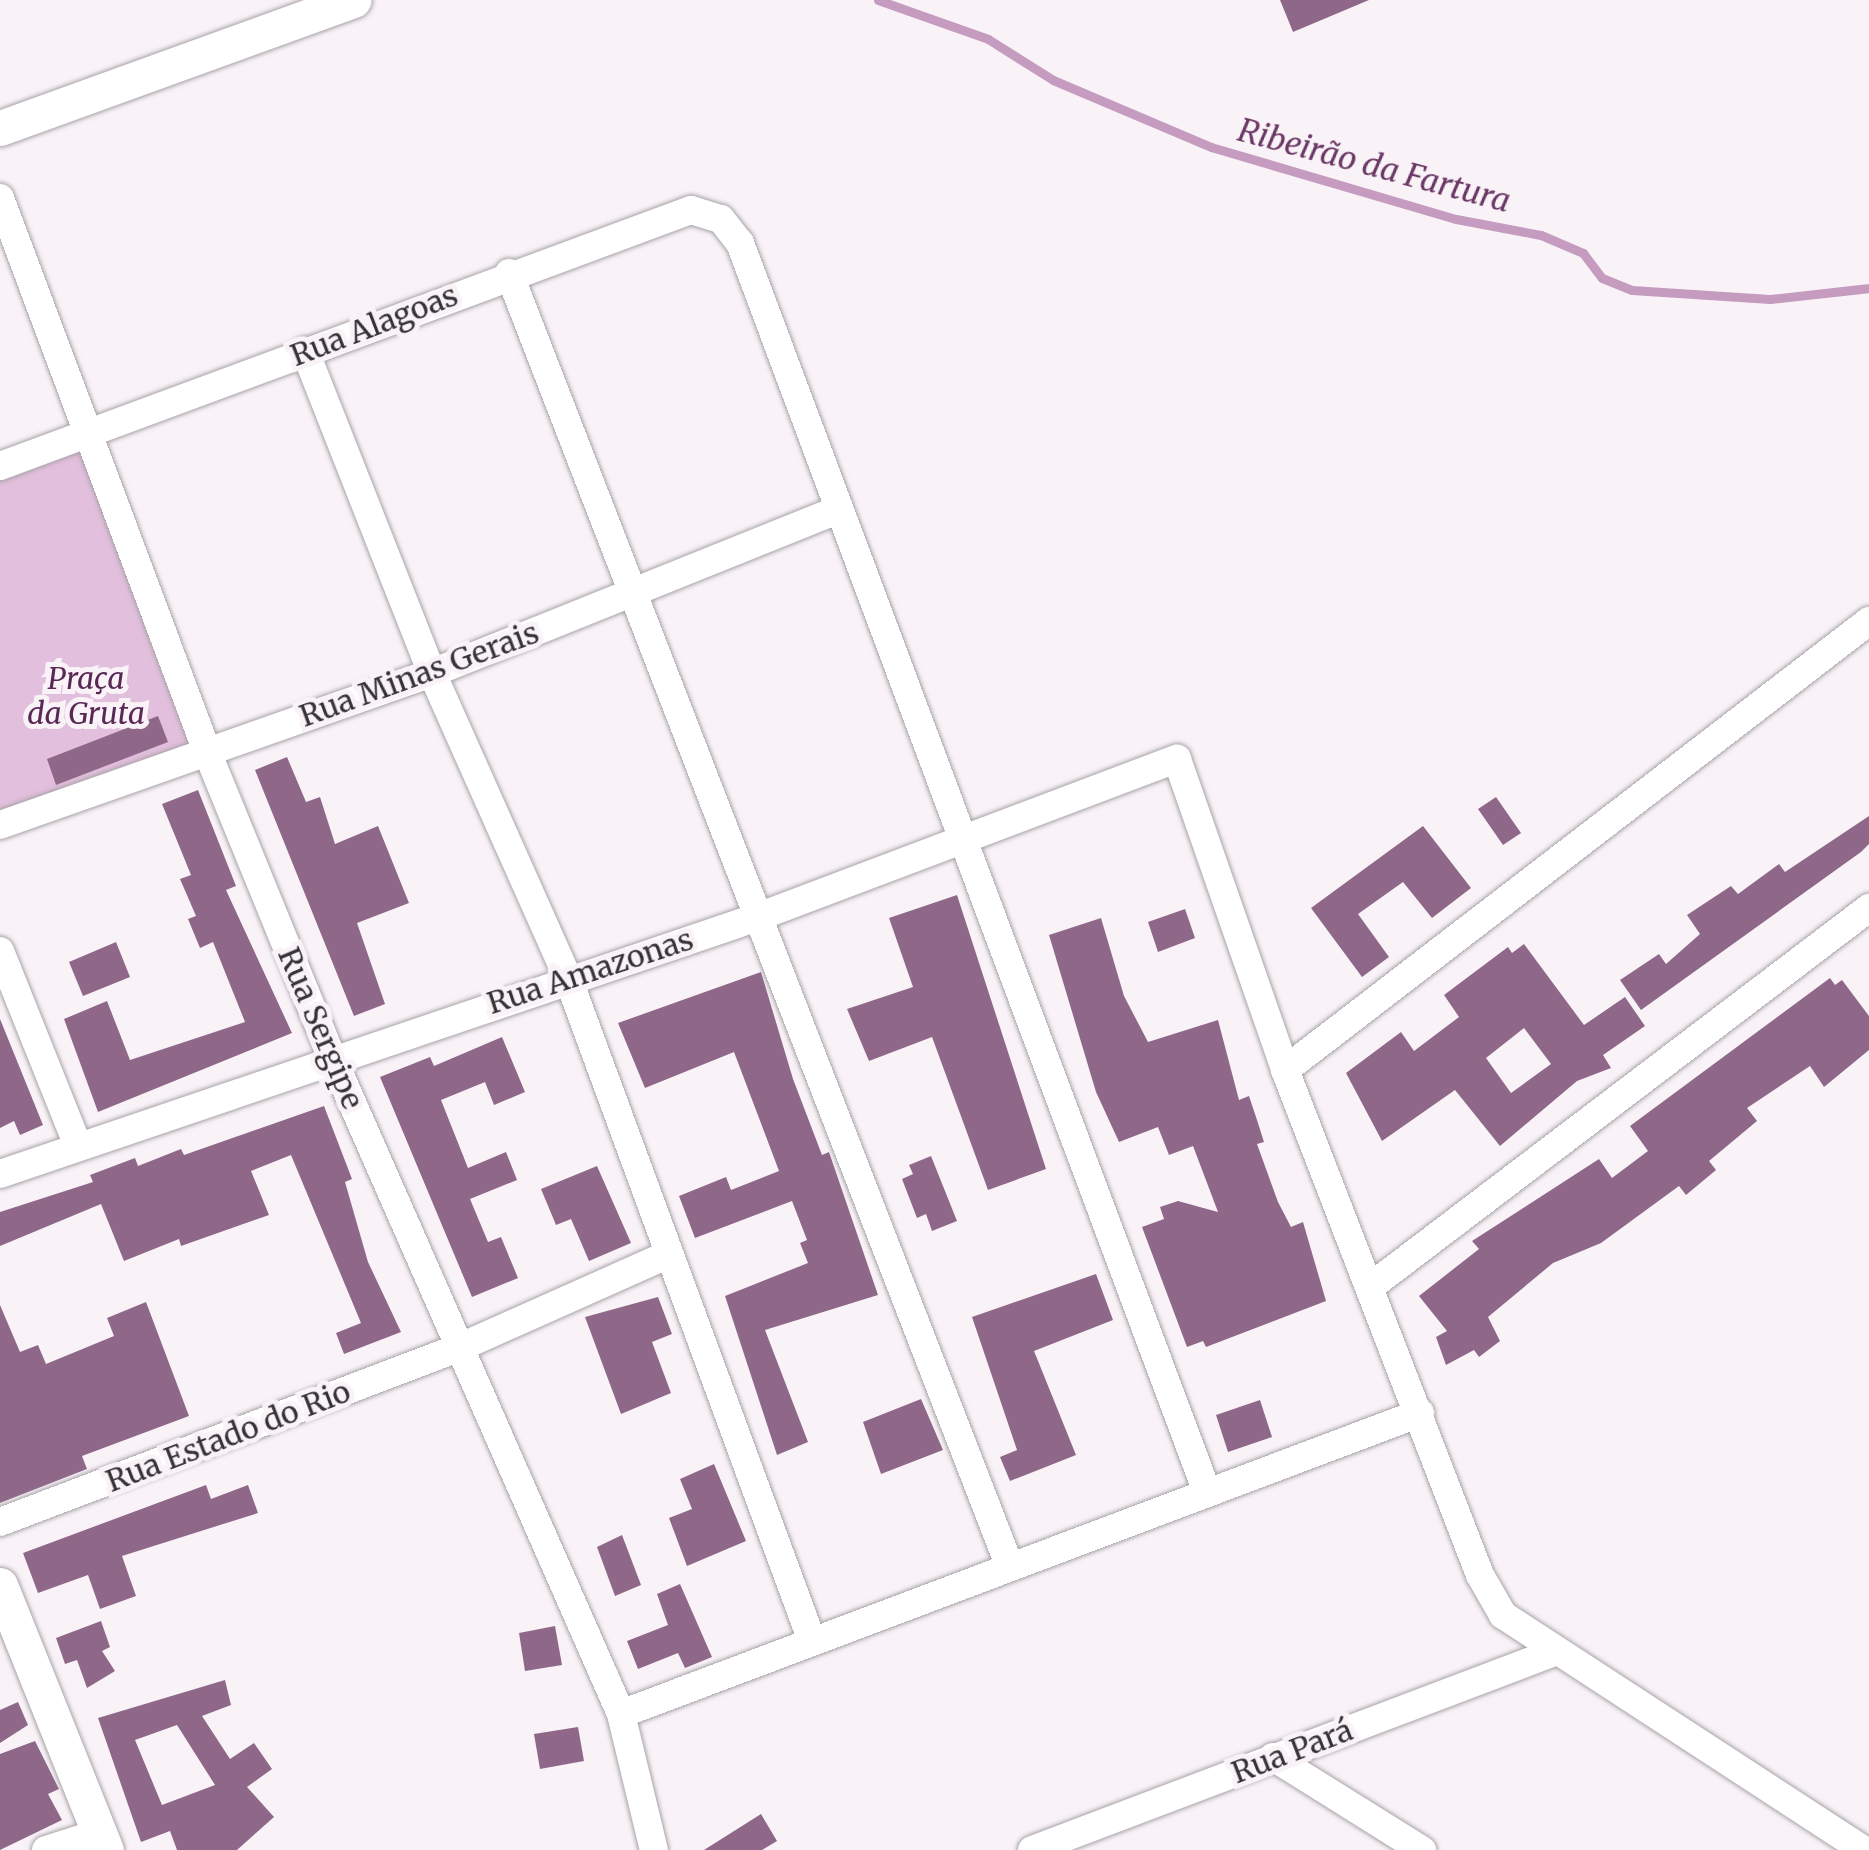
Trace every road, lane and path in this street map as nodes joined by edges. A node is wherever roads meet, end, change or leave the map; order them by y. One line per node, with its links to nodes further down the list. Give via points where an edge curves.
1 (354, 0): 2 (street)
2 (0, 128)
3 (0, 198): 6 (street, Rua Sergipe)
4 (509, 274): 5 (street, Rua Alagoas); 8 (street, Rua Alagoas, via 691,210 721,219 740,243); 9 (street)
5 (305, 350): 6 (street, Rua Alagoas); 11 (street)
6 (88, 433): 7 (street, Rua Alagoas); 12 (street, Rua Sergipe)
7 (0, 466)
8 (834, 510): 9 (street, Rua Minas Gerais); 14 (street)
9 (632, 595): 11 (street, Rua Minas Gerais); 16 (street)
10 (1869, 621): 20 (street)
11 (432, 672): 12 (street, Rua Minas Gerais); 18 (street)
12 (206, 749): 13 (street, Rua Minas Gerais); 19 (street, Rua Sergipe)
13 (0, 825)
14 (963, 842): 16 (street, Rua Amazonas); 20 (street, Rua Amazonas, via 1177,758); 27 (street)
15 (1869, 908): 24 (street)
16 (758, 917): 18 (street, Rua Amazonas); 29 (street)
17 (0, 951): 21 (street)
18 (568, 978): 19 (street, Rua Amazonas); 23 (street)
19 (332, 1057): 21 (street, Rua Amazonas); 25 (street, Rua Sergipe)
20 (1284, 1070): 24 (street)
21 (77, 1144): 22 (street, Rua Amazonas)
22 (0, 1174)
23 (669, 1254): 25 (street, Rua Estado do Rio); 31 (street)
24 (1370, 1287): 26 (street)
25 (456, 1349): 28 (street, Rua Estado do Rio); 33 (street, Rua Sergipe)
26 (1420, 1414): 27 (street); 32 (street, via 1480,1576 1504,1615)
27 (1206, 1492): 29 (street)
28 (0, 1522)
29 (1010, 1566): 31 (street)
30 (0, 1585): 35 (street)
31 (812, 1642): 33 (street)
32 (1552, 1653): 34 (street, Rua Pará); 40 (street)
33 (621, 1714): 37 (street, Rua Sergipe)
34 (1274, 1757): 38 (street, Rua Pará); 39 (street)
35 (102, 1841): 36 (street)
36 (46, 1850)
37 (654, 1850)
38 (1032, 1850)
39 (1422, 1850)
40 (1864, 1850)

